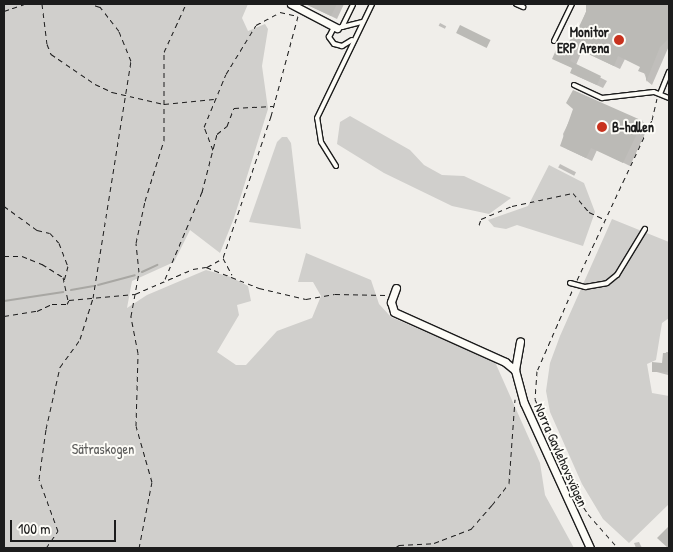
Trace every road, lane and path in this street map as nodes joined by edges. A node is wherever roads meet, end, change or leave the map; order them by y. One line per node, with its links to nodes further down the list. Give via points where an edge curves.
1 (24, 4): 11 (path)
2 (42, 4): 19 (path, via 46,44 52,54 96,84)
3 (91, 4): 19 (path, via 105,13 127,46 131,61)
4 (186, 4): 22 (path, via 164,52)
5 (291, 4): 13 (street)
6 (352, 4): 13 (lane)
7 (372, 4): 12 (lane)
8 (516, 4): 10 (lane)
9 (572, 4): 15 (lane)
10 (523, 7)
11 (4, 11)
12 (362, 22): 13 (lane); 14 (lane)
13 (339, 27): 14 (lane, via 332,29 330,38 334,44 342,46)
14 (353, 40): 25 (lane, via 317,118 321,142)
15 (554, 41)
16 (669, 72): 18 (lane)
17 (574, 85): 18 (lane, via 602,98)
18 (660, 94): 20 (lane); 27 (path, via 652,120)
19 (126, 96): 22 (path); 40 (path)
20 (669, 98)
21 (214, 99): 22 (path); 23 (path, via 256,25 280,12 298,16); 24 (path, via 204,127)
22 (164, 104): 38 (path, via 164,140 137,236 139,272)
23 (274, 106): 24 (path, via 234,108 227,126 217,134); 31 (path)
24 (213, 150): 34 (path, via 202,192)
25 (336, 166)
26 (4, 206): 35 (path, via 37,230 50,233 68,266)
27 (605, 220): 28 (path, via 589,212 573,193 512,206 481,219); 36 (path)
28 (479, 225)
29 (645, 229): 36 (lane, via 617,275 597,285)
30 (4, 256): 35 (path, via 14,254 42,264)
31 (223, 258): 32 (path); 33 (path)
32 (206, 267): 33 (path); 34 (path)
33 (232, 275): 39 (path, via 259,288 306,298 335,294)
34 (165, 280): 38 (path)
35 (64, 281): 41 (path)
36 (572, 284): 45 (path)
37 (396, 288): 39 (street)
38 (135, 294): 40 (path); 49 (path, via 131,316 138,353 136,426 152,482)
39 (392, 295): 46 (street, via 394,312 505,362)
40 (94, 298): 41 (path); 48 (path, via 80,340 60,367 46,429 39,479 58,531)
41 (69, 300): 42 (path, via 68,304 52,304 37,311)
42 (4, 316)
43 (520, 341): 46 (street, Norra Gavlehovsvägen)
44 (541, 348): 45 (path)
45 (544, 350): 52 (path, via 534,386 541,418 588,514)
46 (514, 370): 51 (street, Norra Gavlehovsvägen, via 524,403)
47 (515, 397): 50 (path, via 509,483 498,497 471,529 434,543 399,544)
48 (46, 548)
49 (138, 548)
50 (395, 548)
51 (590, 548)
52 (618, 548)

